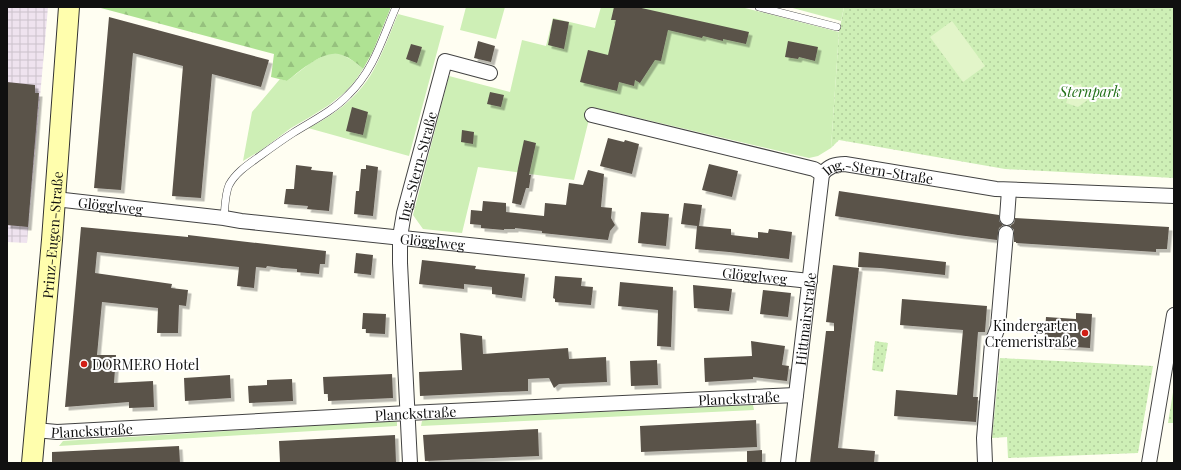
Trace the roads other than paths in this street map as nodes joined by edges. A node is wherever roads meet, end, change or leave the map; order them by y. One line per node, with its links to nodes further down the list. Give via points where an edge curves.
1 (69, 7): 10 (main road, Prinz-Eugen-Straße)
2 (396, 7): 11 (lane, via 376,56 357,86 333,108 291,134 238,173 227,192)
3 (759, 7): 4 (lane)
4 (837, 27)
5 (490, 73): 14 (street, Ing.-Stern-Straße, via 445,61 404,213)
6 (592, 115): 7 (street, Ing.-Stern-Straße, via 814,169)
7 (822, 174): 8 (street, Ing.-Stern-Straße, via 830,166 845,164); 15 (street, Hittmairstraße)
8 (1009, 190): 9 (street, Ing.-Stern-Straße); 12 (street)
9 (1174, 196)
10 (55, 199): 11 (street, Glögglweg); 19 (main road, Prinz-Eugen-Straße)
11 (224, 218): 14 (street, Glögglweg)
12 (1007, 218)
13 (1006, 233): 23 (street, via 998,327 991,351 984,438)
14 (400, 237): 15 (street, Glögglweg); 18 (street, Ing.-Stern-Straße)
15 (810, 281): 17 (street, Hittmairstraße)
16 (1174, 315): 24 (street)
17 (796, 395): 18 (street, Planckstraße); 22 (street, Hittmairstraße)
18 (408, 413): 19 (street, Planckstraße, via 57,432); 21 (street, Ing.-Stern-Straße)
19 (35, 430): 20 (main road, Prinz-Eugen-Straße)
20 (32, 463)
21 (410, 463)
22 (788, 463)
23 (985, 463)
24 (1149, 463)

